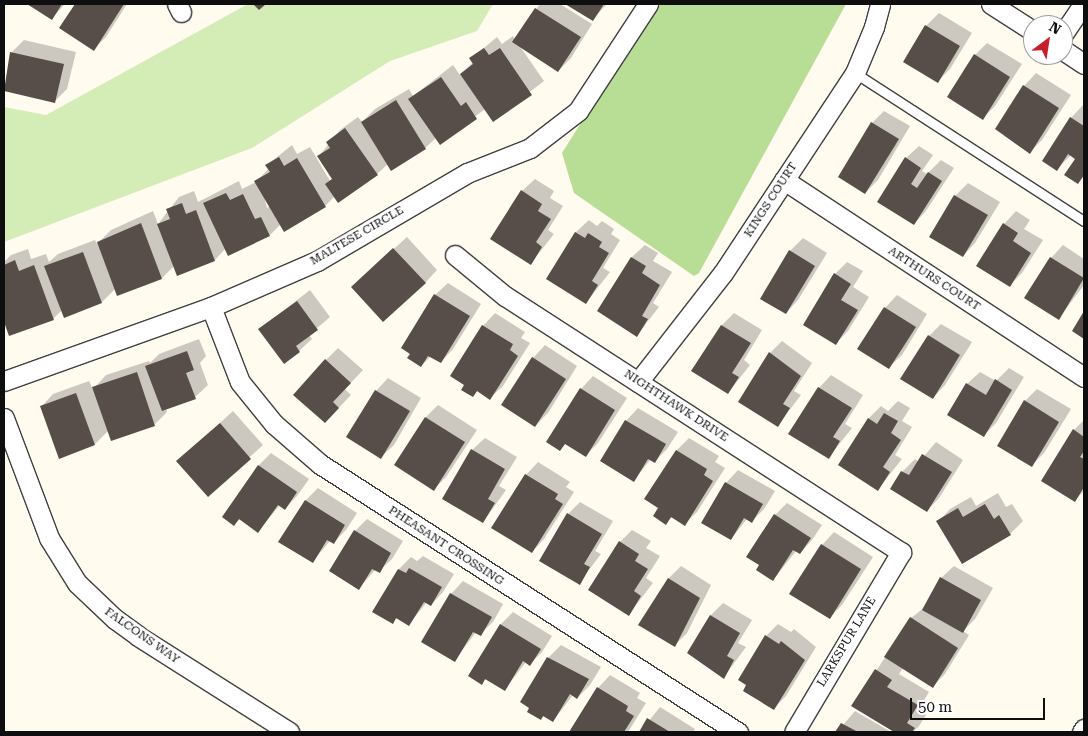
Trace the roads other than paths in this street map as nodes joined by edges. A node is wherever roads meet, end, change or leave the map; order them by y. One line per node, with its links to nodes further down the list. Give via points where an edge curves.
1 (648, 4): 13 (street, MALTESE CIRCLE, via 578,110 530,148 467,173 317,261)
2 (880, 4): 9 (street, KINGS COURT)
3 (992, 4): 6 (street)
4 (1083, 4): 5 (street)
5 (1073, 19)
6 (1023, 24)
7 (1073, 57): 8 (street)
8 (1084, 64)
9 (855, 73): 10 (street, KINGS COURT); 11 (lane)
10 (784, 180): 14 (street, ARTHURS COURT); 16 (street, KINGS COURT, via 723,273)
11 (1084, 221)
12 (455, 255): 16 (street, NIGHTHAWK DRIVE, via 505,296)
13 (211, 306): 15 (street, MALTESE CIRCLE); 21 (street, PHEASANT CROSSING, via 240,382 274,424 320,464)
14 (1084, 377)
15 (4, 381)
16 (638, 382): 18 (street, NIGHTHAWK DRIVE)
17 (4, 418): 20 (street, FALCONS WAY, via 49,538 77,583 115,619)
18 (901, 552): 22 (street, LARKSPUR LANE)
19 (1084, 729): 23 (street)
20 (289, 732)
21 (738, 732)
22 (794, 732)
23 (1082, 732)

